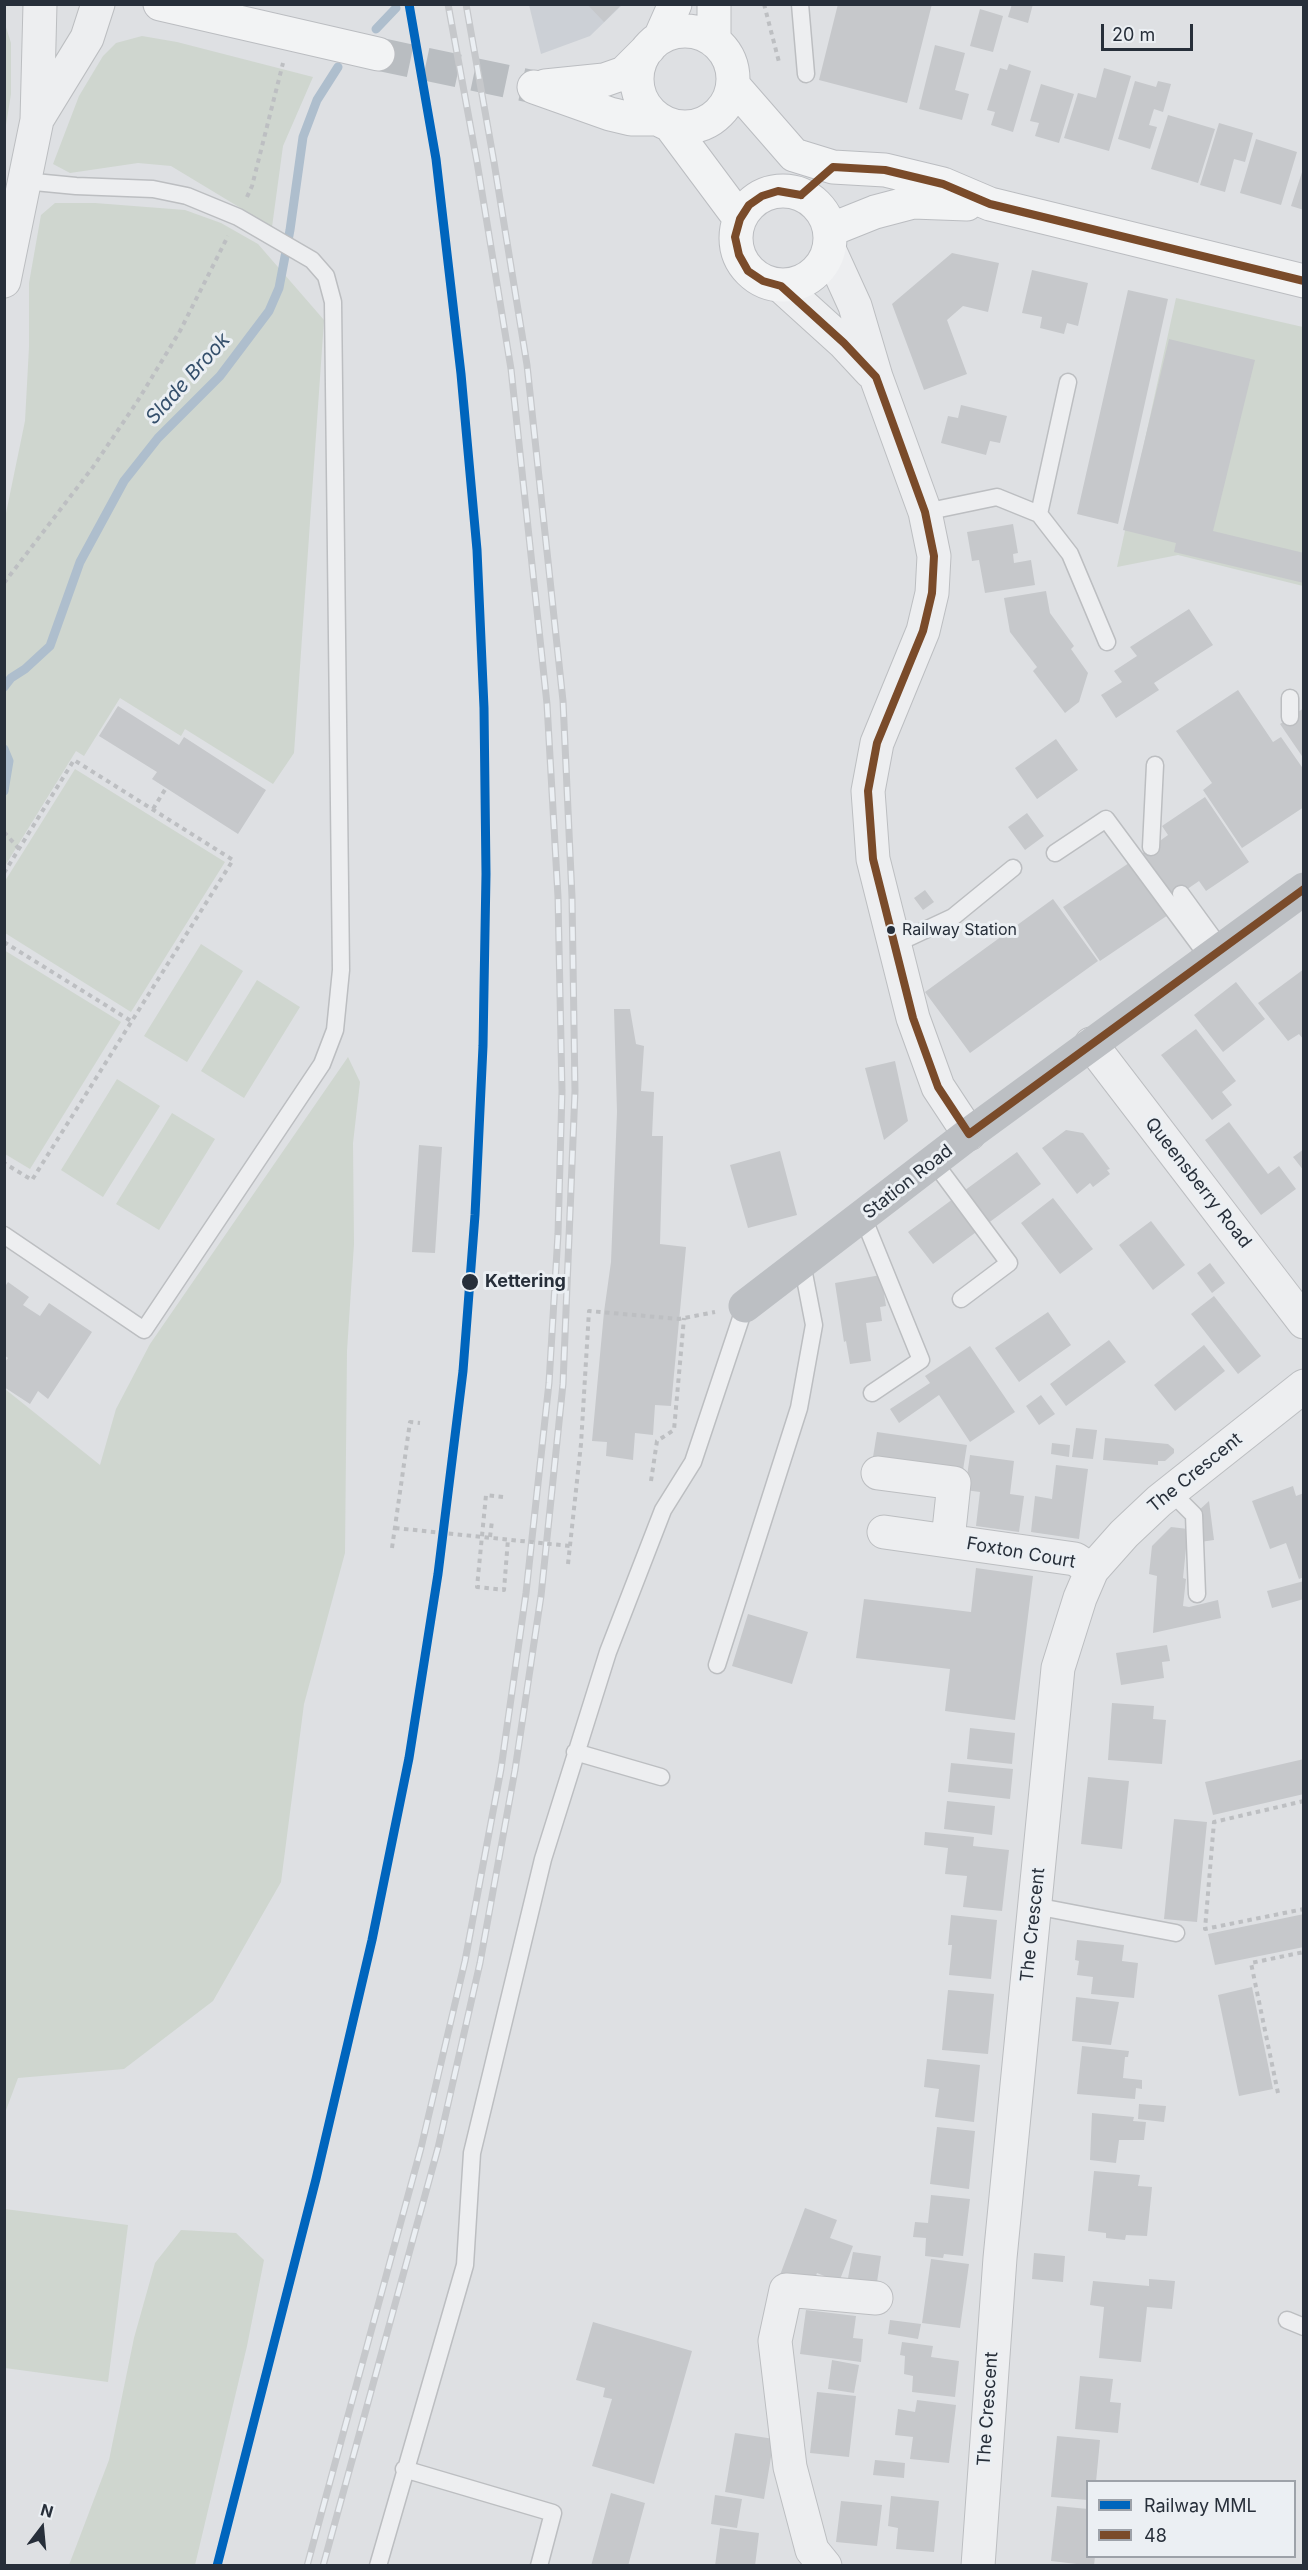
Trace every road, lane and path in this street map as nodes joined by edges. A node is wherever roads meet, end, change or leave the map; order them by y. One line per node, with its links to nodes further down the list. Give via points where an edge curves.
1 (40, 4): 14 (street)
2 (98, 4): 14 (street, via 87,38)
3 (160, 4): 7 (main road)
4 (675, 4): 9 (main road)
5 (714, 4): 8 (main road)
6 (800, 4): 12 (lane)
7 (204, 10): 10 (main road)
8 (714, 41): 9 (main road, via 688,31); 13 (main road, via 729,60)
9 (655, 42): 15 (main road, via 643,56 637,79 642,101); 15 (main road, via 624,73 614,77 534,87 610,114)
10 (378, 54)
11 (284, 60): 21 (path, via 252,186)
12 (806, 74)
13 (733, 85): 15 (main road, via 718,115 704,124 687,128); 16 (main road)
14 (37, 120): 18 (street)
15 (664, 122): 22 (main road)
16 (794, 155): 17 (main road); 19 (main road)
17 (833, 167): 19 (main road); 20 (main road, via 885,170 943,184)
18 (24, 181): 21 (lane, via 153,189 187,196); 24 (street)
19 (798, 194): 22 (main road, via 778,191 762,196 749,205); 23 (main road, via 815,203 824,215)
20 (990, 204): 23 (main road, via 913,202 875,212); 25 (main road)
21 (238, 217): 31 (path, via 180,331 136,402 93,467); 55 (lane, via 312,260 326,276 333,302 341,970 335,1030 322,1064 144,1330)
22 (740, 219): 26 (main road, via 735,237 748,271)
23 (830, 239): 26 (main road, via 823,264 812,276 797,284); 27 (street)
24 (4, 281)
25 (1304, 281)
26 (781, 286): 27 (street)
27 (876, 377): 29 (street)
28 (1068, 382): 30 (lane)
29 (925, 512): 30 (lane, via 997,497); 47 (street, via 933,556 932,593 923,631 877,743 868,791 873,859)
30 (1039, 514): 32 (lane, via 1070,554)
31 (4, 583)
32 (1107, 642)
33 (1290, 698): 34 (lane)
34 (1290, 717)
35 (1155, 765): 39 (lane)
36 (166, 788): 37 (path)
37 (153, 809): 40 (path, via 74,760); 49 (path, via 233,860)
38 (4, 832): 40 (path)
39 (1152, 847)
40 (20, 850): 43 (path)
41 (1055, 853): 48 (lane, via 1106,819)
42 (1013, 868): 47 (lane, via 953,917)
43 (4, 873)
44 (1304, 889): 48 (main road, Station Road)
45 (1181, 894): 48 (lane)
46 (4, 942): 49 (path)
47 (893, 945): 51 (street, via 938,1087)
48 (1215, 954): 50 (main road, Station Road)
49 (131, 1022): 53 (path, via 32,1180)
50 (1091, 1044): 51 (main road, Station Road); 59 (street, Queensberry Road)
51 (969, 1134): 52 (main road, Station Road)
52 (934, 1162): 54 (main road, Station Road); 57 (lane, via 1009,1263)
53 (4, 1163)
54 (862, 1217): 56 (main road, Station Road); 61 (lane, via 921,1360)
55 (4, 1235)
56 (802, 1263): 58 (main road, Station Road); 78 (lane, via 814,1325 799,1408)
57 (961, 1299)
58 (745, 1306): 66 (lane, via 693,1462)
59 (1304, 1322)
60 (1304, 1386): 64 (street, The Crescent)
61 (872, 1393)
62 (420, 1423): 68 (path, via 410,1422)
63 (878, 1473): 72 (street, Foxton Court, via 954,1484)
64 (1171, 1492): 76 (street, The Crescent, via 1124,1534); 77 (lane, via 1194,1515)
65 (504, 1497): 71 (path, via 486,1496 477,1587 504,1590)
66 (663, 1510): 73 (path, via 649,1497 657,1441 674,1430 682,1319 589,1311); 79 (lane, via 608,1652)
67 (492, 1521): 70 (path)
68 (395, 1528): 70 (path, bridge); 74 (path)
69 (884, 1532): 72 (street, Foxton Court)
70 (490, 1537): 71 (path, bridge)
71 (508, 1539): 73 (path, bridge)
72 (948, 1540): 76 (street, Foxton Court, via 1075,1560)
73 (570, 1546): 75 (path)
74 (392, 1548)
75 (568, 1564)
76 (1092, 1570): 82 (street, The Crescent, via 1058,1668)
77 (1197, 1594)
78 (717, 1665)
79 (575, 1752): 80 (lane); 90 (lane, via 521,1942 472,2153 465,2265)
80 (661, 1777)
81 (1304, 1800): 83 (path, via 1214,1821 1205,1929)
82 (1035, 1906): 84 (lane); 91 (street, The Crescent)
83 (1304, 1909)
84 (1176, 1933)
85 (1304, 1952): 86 (path, via 1251,1963)
86 (1278, 2093)
87 (876, 2298): 94 (street, via 786,2290 775,2341 790,2467 812,2550)
88 (1287, 2320): 89 (lane)
89 (1304, 2327)
90 (404, 2469): 92 (lane); 93 (lane, via 553,2513)
91 (973, 2564)
92 (378, 2565)
93 (539, 2565)
94 (825, 2565)

